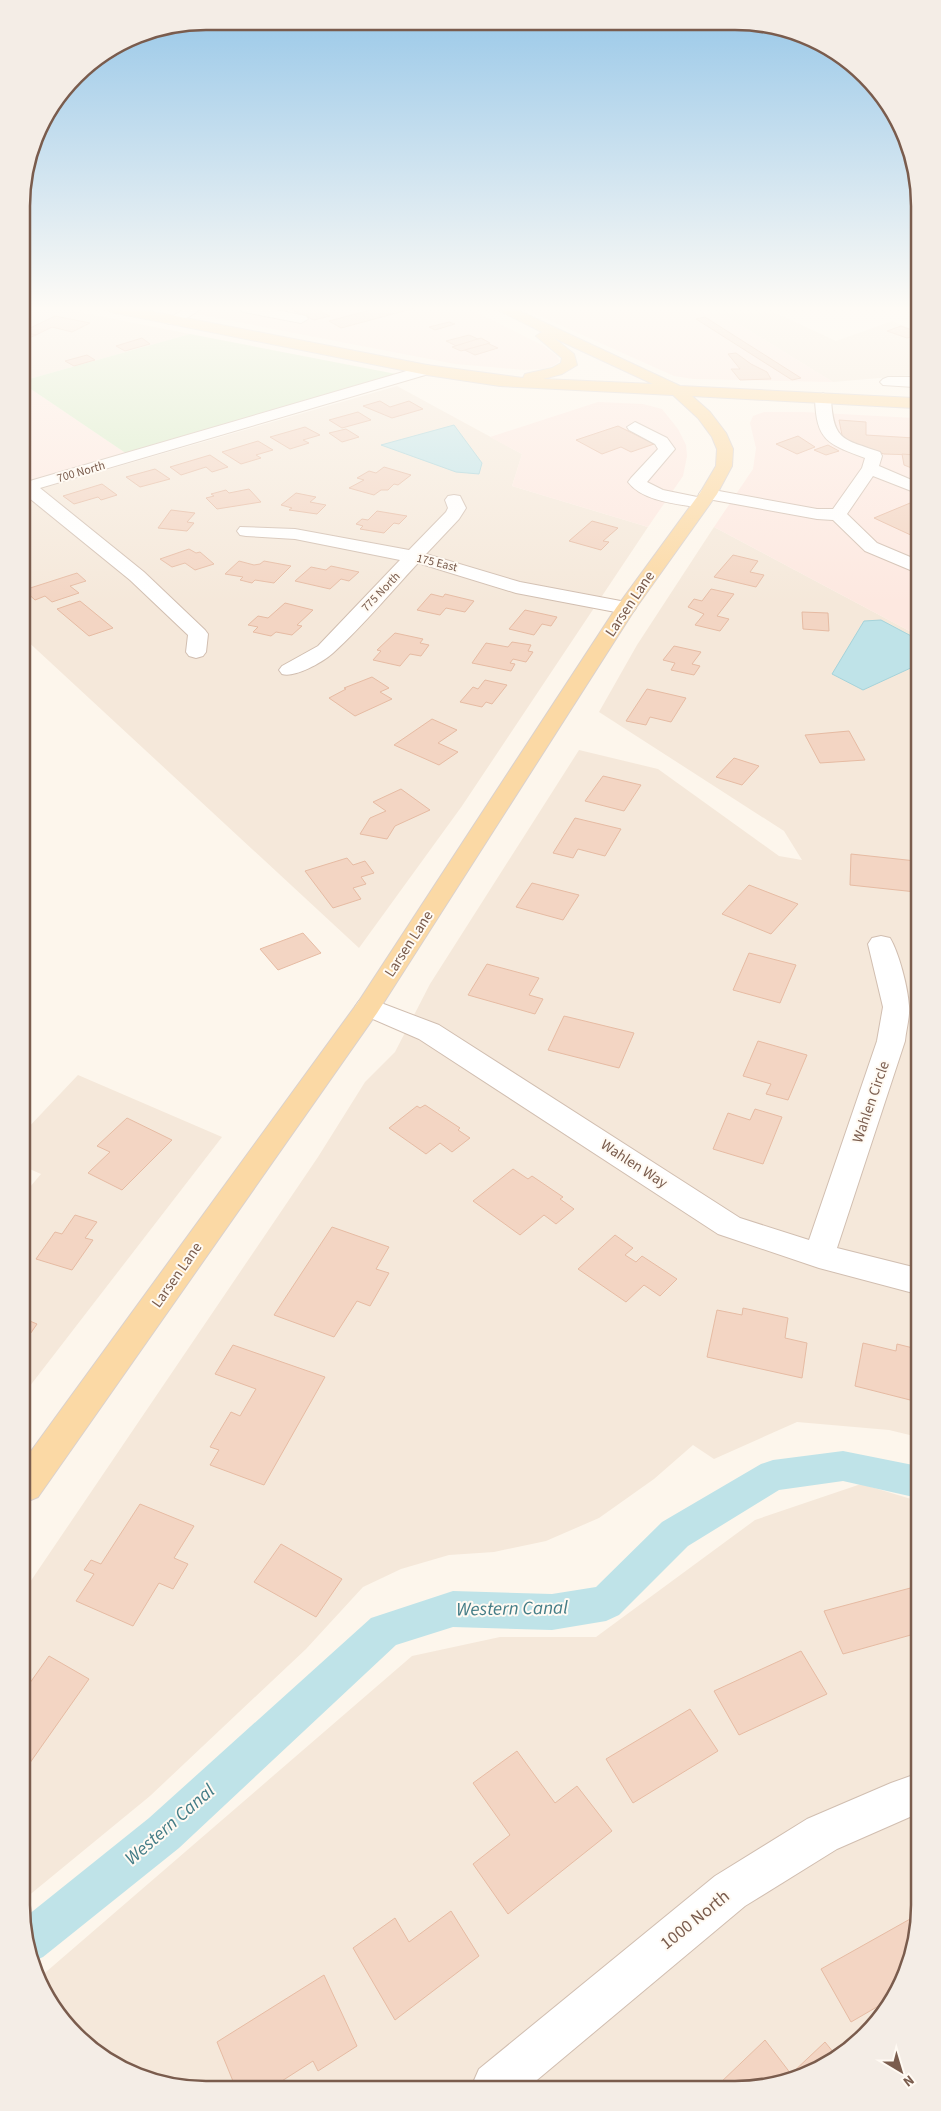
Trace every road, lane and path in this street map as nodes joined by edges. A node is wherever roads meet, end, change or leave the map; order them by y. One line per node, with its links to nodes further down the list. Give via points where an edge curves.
1 (303, 407): 7 (street, 700 North)
2 (695, 407): 9 (main road, Larsen Lane, via 720,436 724,449 724,466)
3 (824, 407): 5 (street, via 826,431 832,439 874,456)
4 (636, 427): 9 (street, via 661,441 667,449 641,476 637,482 641,487 655,492)
5 (870, 468): 6 (street); 11 (street)
6 (911, 486)
7 (30, 487)
8 (30, 492): 16 (street, via 141,579 178,613 198,634)
9 (704, 498): 11 (street); 15 (main road, Larsen Lane)
10 (454, 500): 13 (street, 775 North, via 457,508 453,515)
11 (838, 515): 14 (street, via 871,546)
12 (246, 531): 13 (street, 175 East, via 294,534)
13 (415, 557): 15 (street, 175 East, via 506,584); 17 (street, 775 North, via 325,650)
14 (911, 564)
15 (626, 608): 19 (main road, Larsen Lane)
16 (196, 652)
17 (289, 670)
18 (880, 944): 20 (street, Wahlen Circle, via 896,1007 891,1041)
19 (368, 1007): 20 (street, Wahlen Way, via 429,1032 729,1226); 22 (main road, Larsen Lane)
20 (819, 1256): 21 (street, Wahlen Way)
21 (911, 1280)
22 (30, 1480)
23 (911, 1796): 24 (street, 1000 North, via 822,1834 730,1891)
24 (500, 2081)

